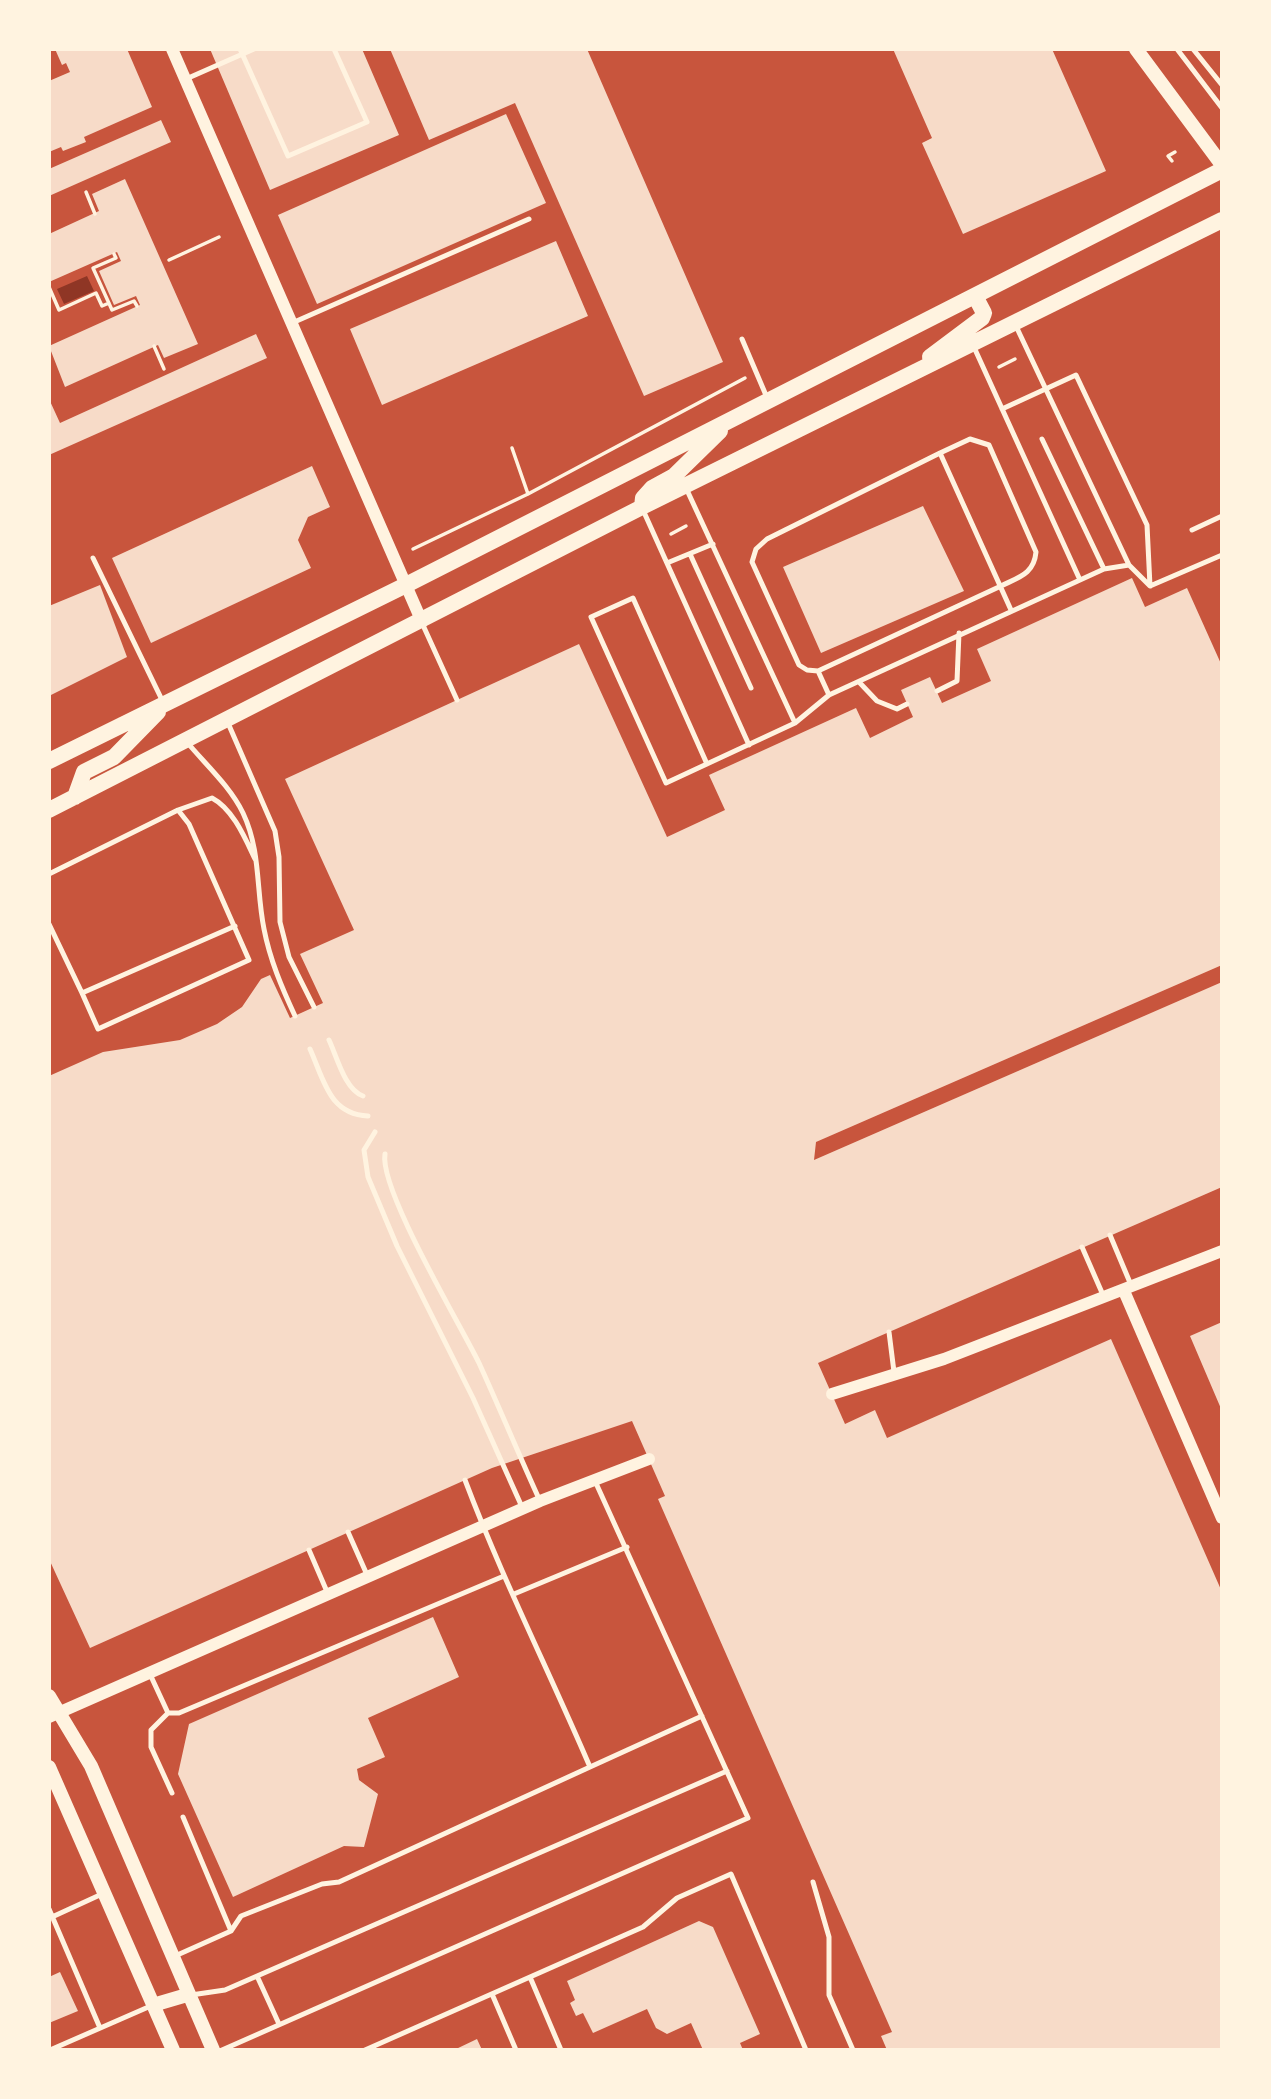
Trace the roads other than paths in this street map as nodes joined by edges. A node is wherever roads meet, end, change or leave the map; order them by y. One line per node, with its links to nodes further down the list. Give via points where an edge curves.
1 (172, 49): 8 (street)
2 (254, 49): 7 (lane)
3 (334, 49): 7 (lane, via 367,122 288,156)
4 (1136, 49): 11 (main road)
5 (1177, 49): 10 (lane)
6 (1193, 49): 9 (lane)
7 (242, 52): 8 (lane)
8 (185, 79): 15 (street)
9 (1222, 85)
10 (1222, 108)
11 (1222, 168): 14 (main road)
12 (529, 219): 15 (lane)
13 (1222, 220): 16 (main road)
14 (975, 296): 19 (main road, via 982,318); 21 (main road)
15 (292, 323): 38 (street)
16 (1015, 323): 18 (main road); 20 (lane)
17 (742, 339): 21 (lane)
18 (973, 345): 19 (main road); 22 (lane)
19 (894, 383): 26 (main road)
20 (1046, 389): 22 (lane); 35 (lane); 40 (lane, via 1076,375 1147,524)
21 (768, 401): 23 (main road)
22 (1002, 409): 37 (lane)
23 (732, 420): 27 (main road, via 674,476 652,488); 38 (main road)
24 (1042, 439): 36 (lane)
25 (940, 453): 39 (lane); 39 (lane, via 970,439 989,445 1036,552 1029,572); 44 (lane, via 756,549 752,562 799,665)
26 (685, 486): 27 (main road); 30 (lane)
27 (642, 507): 34 (lane); 42 (main road)
28 (1222, 516): 29 (lane)
29 (1192, 530)
30 (713, 544): 31 (lane); 53 (lane)
31 (690, 554): 34 (lane); 46 (lane)
32 (1222, 555): 40 (lane)
33 (93, 558): 50 (lane)
34 (667, 563): 55 (lane)
35 (1129, 565): 36 (lane); 40 (lane)
36 (1104, 569): 37 (lane)
37 (1080, 580): 41 (lane)
38 (406, 584): 42 (street); 50 (main road)
39 (1000, 586): 41 (lane); 44 (lane)
40 (1150, 586)
41 (1011, 610): 43 (lane)
42 (422, 622): 49 (lane); 52 (main road)
43 (959, 634): 45 (lane); 47 (lane, via 957,681)
44 (818, 671): 48 (lane)
45 (859, 682): 48 (lane); 51 (lane, via 877,701 897,709)
46 (751, 688)
47 (937, 691)
48 (829, 695): 53 (lane)
49 (457, 699)
50 (166, 704): 56 (main road); 58 (main road, via 114,757 83,772)
51 (907, 704)
52 (226, 721): 54 (main road); 66 (lane, via 275,831 279,922 289,957)
53 (795, 723): 55 (lane)
54 (186, 741): 58 (main road); 61 (lane, via 234,797 252,836)
55 (749, 745): 57 (lane)
56 (49, 761)
57 (707, 764): 57 (lane, via 633,598 591,617 666,783)
58 (75, 797): 59 (main road)
59 (49, 810)
60 (178, 810): 61 (lane, via 212,798 222,803); 62 (lane); 64 (lane, via 189,824)
61 (259, 868): 67 (lane, via 263,927)
62 (49, 874)
63 (49, 925): 65 (lane)
64 (235, 926): 65 (lane); 65 (lane, via 249,960 98,1030)
65 (82, 993)
66 (314, 1007)
67 (295, 1016)
68 (329, 1040): 70 (lane, via 349,1084)
69 (310, 1049): 71 (lane, via 340,1108)
70 (363, 1096)
71 (368, 1116)
72 (375, 1132): 86 (lane, via 364,1150 368,1177)
73 (385, 1154): 85 (lane, via 385,1175 478,1362)
74 (1110, 1235): 77 (lane)
75 (1082, 1247): 78 (lane)
76 (1222, 1251): 77 (street)
77 (1128, 1289): 78 (street); 87 (street)
78 (1104, 1298): 80 (street, via 944,1359)
79 (889, 1332): 80 (lane)
80 (894, 1373): 81 (street)
81 (832, 1394)
82 (649, 1459): 83 (street)
83 (594, 1478): 85 (street); 90 (lane)
84 (465, 1480): 88 (lane)
85 (540, 1501): 86 (street)
86 (523, 1508): 88 (street)
87 (1222, 1518)
88 (482, 1527): 92 (lane); 93 (street)
89 (348, 1532): 93 (lane)
90 (627, 1548): 95 (lane); 100 (lane)
91 (309, 1550): 94 (lane)
92 (504, 1576): 95 (lane); 98 (lane, via 204,1703)
93 (368, 1577): 94 (street)
94 (328, 1594): 96 (street)
95 (514, 1594): 101 (lane)
96 (149, 1672): 98 (lane); 99 (street)
97 (49, 1696): 99 (main road)
98 (167, 1713): 104 (lane, via 151,1730 150,1748)
99 (54, 1714): 111 (main road, via 91,1766)
100 (702, 1716): 101 (lane); 103 (lane)
101 (590, 1766): 110 (lane, via 339,1882 322,1884 242,1916)
102 (49, 1767): 107 (main road)
103 (727, 1771): 112 (lane); 117 (lane, via 748,1818)
104 (172, 1793)
105 (183, 1816): 110 (lane)
106 (813, 1882): 128 (lane, via 829,1937 829,1995)
107 (102, 1894): 109 (lane); 116 (main road)
108 (49, 1909): 109 (lane)
109 (51, 1917): 118 (lane)
110 (231, 1931): 111 (lane)
111 (172, 1957): 115 (main road)
112 (257, 1976): 115 (lane, via 225,1990); 117 (lane)
113 (530, 1977): 114 (lane); 126 (lane); 127 (lane, via 643,1927 677,1898 731,1874)
114 (492, 1994): 124 (lane); 125 (lane)
115 (187, 1995): 116 (main road); 122 (main road)
116 (153, 2005): 118 (lane); 121 (main road)
117 (279, 2024): 123 (lane)
118 (100, 2028): 119 (lane)
119 (59, 2048): 120 (lane)
120 (50, 2050)
121 (173, 2050)
122 (213, 2050)
123 (222, 2050)
124 (365, 2050)
125 (516, 2050)
126 (561, 2050)
127 (806, 2050)
128 (853, 2050)

